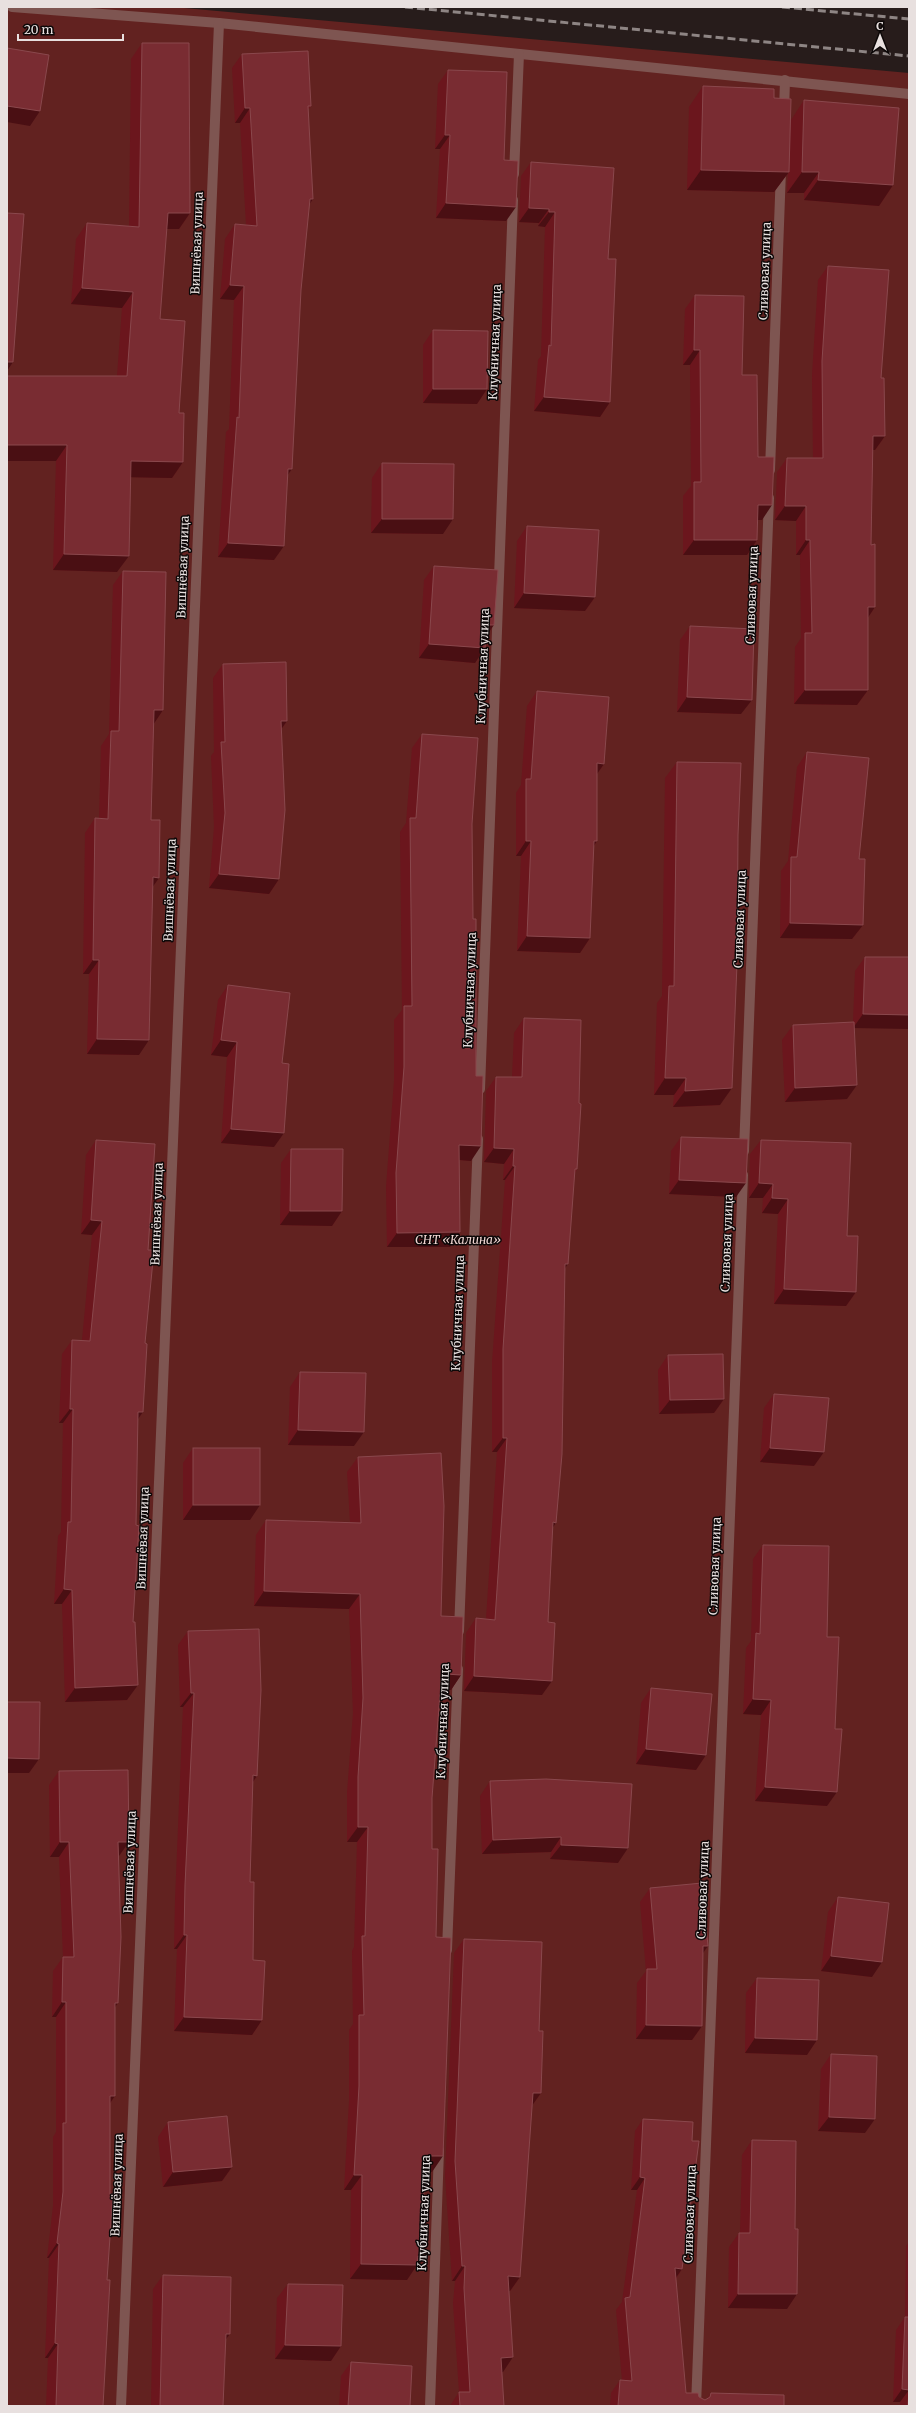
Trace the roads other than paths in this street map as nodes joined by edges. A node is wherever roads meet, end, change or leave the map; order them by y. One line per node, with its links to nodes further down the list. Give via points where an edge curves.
1 (12, 7): 2 (street)
2 (219, 23): 3 (street); 14 (street, Вишнёвая улица)
3 (519, 54): 4 (street); 8 (street, Клубничная улица)
4 (785, 80): 5 (street); 6 (street)
5 (909, 94)
6 (783, 120)
7 (782, 160): 16 (street, Сливовая улица)
8 (479, 1098)
9 (478, 1130): 10 (street, Клубничная улица)
10 (459, 1640)
11 (458, 1656): 12 (street, Клубничная улица)
12 (447, 1960)
13 (440, 2143): 15 (street, Клубничная улица)
14 (121, 2406)
15 (430, 2406)
16 (696, 2406)

